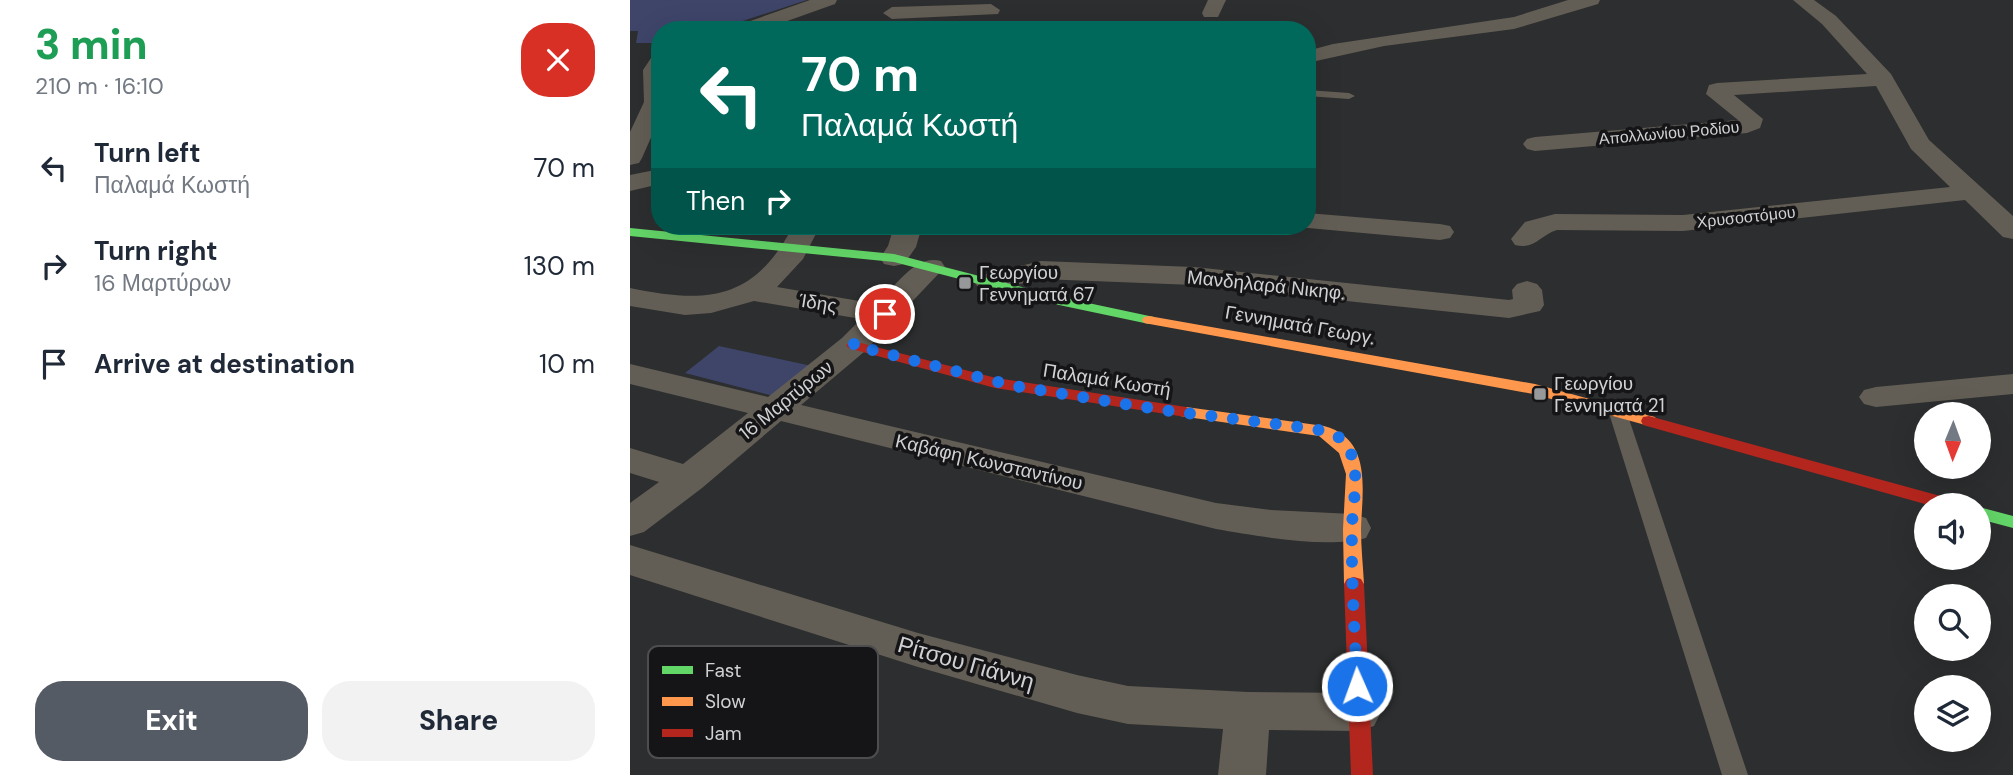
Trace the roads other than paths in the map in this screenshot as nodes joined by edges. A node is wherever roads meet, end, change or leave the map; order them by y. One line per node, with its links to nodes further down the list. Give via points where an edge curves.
1 (828, 0): 6 (street)
2 (1591, 0): 7 (street, via 1530,20 1366,43)
3 (1802, 0): 8 (street, via 1829,20)
4 (994, 5): 5 (street)
5 (892, 13)
6 (768, 21)
7 (1316, 55)
8 (1883, 79): 12 (street, Απολλωνίου Ροδίου, via 1717,90 1752,119 1746,126); 16 (street, via 1919,144)
9 (1316, 94): 10 (lane)
10 (1349, 96)
11 (651, 119): 13 (street)
12 (1535, 144)
13 (630, 158)
14 (651, 178): 15 (street)
15 (630, 183)
16 (1972, 191): 18 (street); 25 (street, Χρυσοστόμου, via 1683,223 1555,222 1535,228)
17 (1316, 223): 20 (street)
18 (2013, 231)
19 (630, 232): 21 (street, Γεννηματά Γεωργ.)
20 (1440, 232)
21 (651, 233)
22 (733, 235): 24 (street, Γεννηματά Γεωργ.)
23 (905, 235): 26 (street)
24 (802, 237): 26 (street, Γεννηματά Γεωργ.); 31 (street, via 788,262)
25 (1525, 239)
26 (894, 258): 27 (street, Γεννηματά Γεωργ.)
27 (931, 267): 28 (street, Γεννηματά Γεωργ.); 32 (street, 16 Μαρτύρων)
28 (989, 282): 29 (street, Μανδηλαρά Νικηφ., via 1041,271 1194,276 1509,309 1529,305); 38 (street, Γεννηματά Γεωργ., via 1129,316 1490,380)
29 (1527, 290)
30 (630, 297): 31 (street, Ίδης, via 668,304 713,304)
31 (742, 297): 32 (street, Ίδης)
32 (885, 314): 33 (street, 16 Μαρτύρων)
33 (853, 345): 37 (street, 16 Μαρτύρων); 45 (street, Παλαμά Κωστή, via 1018,387 1324,431 1345,442 1350,451 1355,489)
34 (630, 374): 37 (street, Καβάφη Κωνσταντίνου)
35 (2013, 384): 36 (street)
36 (1875, 397)
37 (775, 410): 40 (street, 16 Μαρτύρων); 45 (street, Καβάφη Κωνσταντίνου, via 1225,518)
38 (1616, 410): 41 (street, Γεννηματά Γεωργ.); 51 (lane)
39 (630, 460): 40 (street)
40 (689, 478): 43 (street, 16 Μαρτύρων)
41 (1914, 494)
42 (1991, 516): 44 (street)
43 (630, 522)
44 (2013, 522)
45 (1352, 528): 48 (street)
46 (630, 560): 47 (street, Ρίτσου Γιάννη, via 918,650 1077,694 1128,705)
47 (1248, 711): 48 (street, Ρίτσου Γιάννη); 49 (street)
48 (1358, 712): 50 (street)
49 (1242, 775)
50 (1362, 775)
51 (1735, 775)

